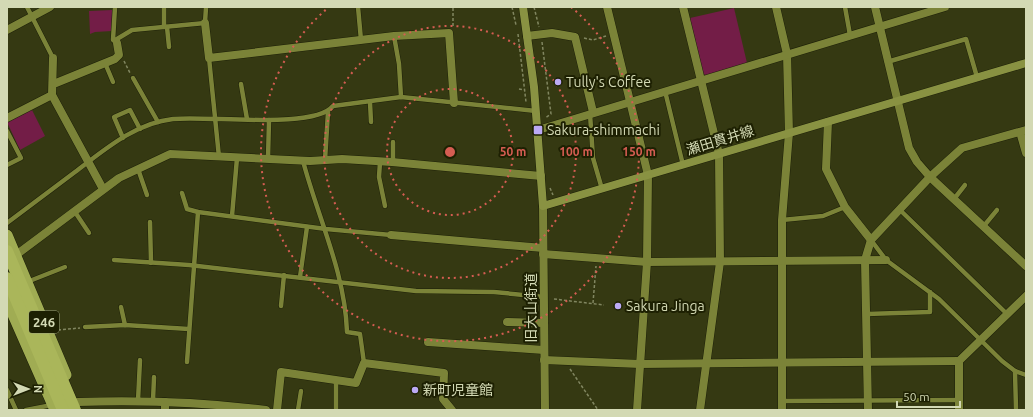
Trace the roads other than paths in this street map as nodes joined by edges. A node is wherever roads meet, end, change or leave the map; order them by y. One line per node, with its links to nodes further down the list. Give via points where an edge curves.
1 (27, 7): 14 (lane)
2 (50, 7): 14 (street)
3 (115, 7): 23 (lane, via 113,40)
4 (164, 7): 16 (lane)
5 (206, 7): 15 (lane)
6 (358, 7): 22 (lane)
7 (523, 7): 21 (main road)
8 (607, 7): 40 (street)
9 (683, 7): 33 (street)
10 (776, 7): 25 (street)
11 (846, 7): 19 (lane)
12 (875, 7): 17 (street)
13 (944, 7): 17 (street)
14 (32, 17): 18 (street); 26 (lane)
15 (205, 23): 16 (lane); 27 (street)
16 (165, 27): 23 (lane, via 132,30 117,39); 24 (lane)
17 (879, 27): 19 (street); 28 (street)
18 (7, 30)
19 (850, 35): 25 (street)
20 (394, 36): 22 (street); 39 (lane); 43 (street, via 449,33)
21 (527, 36): 44 (main road); 46 (street, via 552,33 575,36)
22 (361, 40): 27 (street)
23 (117, 43): 29 (street, via 119,55)
24 (169, 47)
25 (787, 54): 33 (street); 58 (street)
26 (53, 58): 34 (street)
27 (209, 58): 48 (lane)
28 (887, 62): 31 (lane, via 966,39); 41 (street)
29 (105, 63): 34 (street); 35 (lane)
30 (1026, 63): 31 (main road, 瀬田貫井線)
31 (977, 77): 41 (main road, 瀬田貫井線)
32 (133, 78): 51 (lane)
33 (701, 80): 37 (street); 62 (street)
34 (53, 82): 38 (street)
35 (113, 82)
36 (241, 84): 49 (lane)
37 (665, 91): 40 (street); 72 (lane)
38 (52, 94): 47 (street); 68 (street)
39 (401, 97): 42 (lane); 43 (lane)
40 (630, 101): 46 (street); 74 (street)
41 (896, 101): 53 (main road, 瀬田貫井線); 76 (street, via 909,148)
42 (370, 102): 45 (lane, via 333,106); 52 (lane)
43 (454, 103): 44 (lane)
44 (536, 110): 55 (main road)
45 (328, 112): 50 (lane, via 294,120); 67 (lane)
46 (591, 113): 55 (street); 79 (lane, via 593,158)
47 (7, 118)
48 (216, 118): 49 (lane); 51 (lane); 63 (lane)
49 (247, 119): 50 (lane)
50 (270, 120): 65 (lane)
51 (158, 122): 54 (lane)
52 (371, 122)
53 (828, 122): 58 (main road, 瀬田貫井線); 85 (street, via 826,169)
54 (140, 129): 59 (lane); 59 (lane, via 130,110 114,117)
55 (538, 130): 75 (main road)
56 (7, 131): 71 (lane, via 21,158)
57 (1023, 131): 61 (street); 76 (street, via 962,148)
58 (789, 133): 62 (main road, 瀬田貫井線); 91 (street)
59 (123, 138): 68 (lane)
60 (393, 142): 70 (lane)
61 (1026, 153)
62 (719, 154): 72 (main road, 瀬田貫井線); 107 (street)
63 (219, 157): 64 (street); 73 (street, via 170,154)
64 (237, 158): 65 (street); 90 (lane)
65 (268, 159): 66 (street)
66 (303, 160): 67 (street); 96 (lane, via 312,196)
67 (325, 160): 69 (street)
68 (88, 162): 78 (street); 93 (lane)
69 (380, 162): 70 (street); 83 (lane, via 379,177)
70 (393, 162): 75 (street)
71 (7, 165)
72 (683, 165): 74 (main road, 瀬田貫井線)
73 (138, 169): 78 (street); 81 (lane)
74 (648, 175): 79 (main road, 瀬田貫井線); 106 (street)
75 (541, 176): 84 (main road)
76 (930, 176): 82 (street); 86 (street)
77 (965, 185): 82 (lane)
78 (104, 189): 88 (street)
79 (602, 189): 84 (main road, 瀬田貫井線)
80 (182, 193): 89 (lane, via 187,209)
81 (147, 195)
82 (954, 199): 95 (street)
83 (385, 206)
84 (543, 206): 101 (street, 旧大山街道)
85 (845, 207): 91 (lane, via 823,216); 100 (street)
86 (900, 210): 100 (street); 124 (lane)
87 (997, 210): 95 (lane)
88 (75, 212): 97 (lane); 102 (street)
89 (198, 212): 90 (lane); 110 (lane)
90 (232, 216): 94 (lane)
91 (782, 220): 108 (street)
92 (150, 222): 109 (lane)
93 (7, 223)
94 (307, 226): 96 (lane); 114 (lane)
95 (983, 227): 111 (street)
96 (326, 229): 99 (lane); 117 (lane)
97 (89, 234)
98 (7, 235): 102 (highway, 246)
99 (391, 235): 101 (street)
100 (871, 240): 104 (street); 105 (lane)
101 (543, 251): 106 (street); 120 (street, 旧大山街道)
102 (12, 253): 116 (highway, 246); 155 (highway)
103 (114, 260): 109 (lane)
104 (865, 260): 105 (street); 108 (street); 125 (street)
105 (886, 260): 118 (lane)
106 (647, 262): 107 (street); 142 (street)
107 (720, 262): 108 (street); 140 (street)
108 (781, 262): 141 (street)
109 (151, 263): 110 (lane)
110 (194, 266): 113 (lane); 130 (lane)
111 (1026, 266)
112 (65, 267): 116 (lane)
113 (284, 275): 114 (lane); 122 (lane)
114 (300, 277): 117 (lane)
115 (7, 278): 156 (highway)
116 (27, 282): 155 (highway, 246)
117 (339, 283): 120 (lane, via 416,291 494,292); 139 (lane, via 346,307 347,332 360,334)
118 (930, 292): 125 (lane, via 930,312); 131 (lane)
119 (1026, 296): 124 (street)
120 (544, 297): 127 (street, 旧大山街道)
121 (7, 301): 156 (highway, 246)
122 (281, 306)
123 (121, 307): 128 (lane)
124 (1006, 313): 131 (street)
125 (866, 314): 138 (street)
126 (507, 322): 127 (street)
127 (544, 323): 133 (street, 旧大山街道)
128 (126, 325): 129 (lane); 130 (lane)
129 (85, 327)
130 (189, 329): 137 (lane)
131 (979, 340): 136 (street); 143 (lane)
132 (428, 342): 133 (street)
133 (544, 350): 135 (street, 旧大山街道)
134 (140, 360): 151 (lane)
135 (544, 360): 142 (street); 164 (street, 旧大山街道)
136 (959, 361): 138 (street); 150 (street)
137 (187, 362)
138 (866, 362): 141 (street); 149 (street)
139 (364, 363): 146 (street, via 356,383); 163 (street, via 444,373 443,399)
140 (706, 363): 141 (street); 142 (street); 166 (street)
141 (782, 363): 153 (street)
142 (640, 364): 165 (street)
143 (1016, 371): 144 (lane); 170 (lane)
144 (1026, 375)
145 (154, 378): 152 (lane)
146 (336, 380): 160 (street, via 281,372); 162 (lane)
147 (7, 390): 157 (lane)
148 (301, 391): 161 (lane)
149 (867, 400): 150 (lane); 153 (lane); 168 (street)
150 (959, 400): 169 (street)
151 (138, 401): 152 (street); 155 (street)
152 (153, 401): 154 (street)
153 (782, 401): 167 (street)
154 (165, 406): 159 (street, via 218,404)
155 (78, 407)
156 (57, 408): 158 (lane)
157 (16, 410)
158 (26, 410)
159 (266, 410)
160 (277, 410)
161 (298, 410)
162 (336, 410)
163 (452, 410)
164 (545, 410)
165 (637, 410)
166 (700, 410)
167 (782, 410)
168 (868, 410)
169 (959, 410)
170 (1016, 410)

